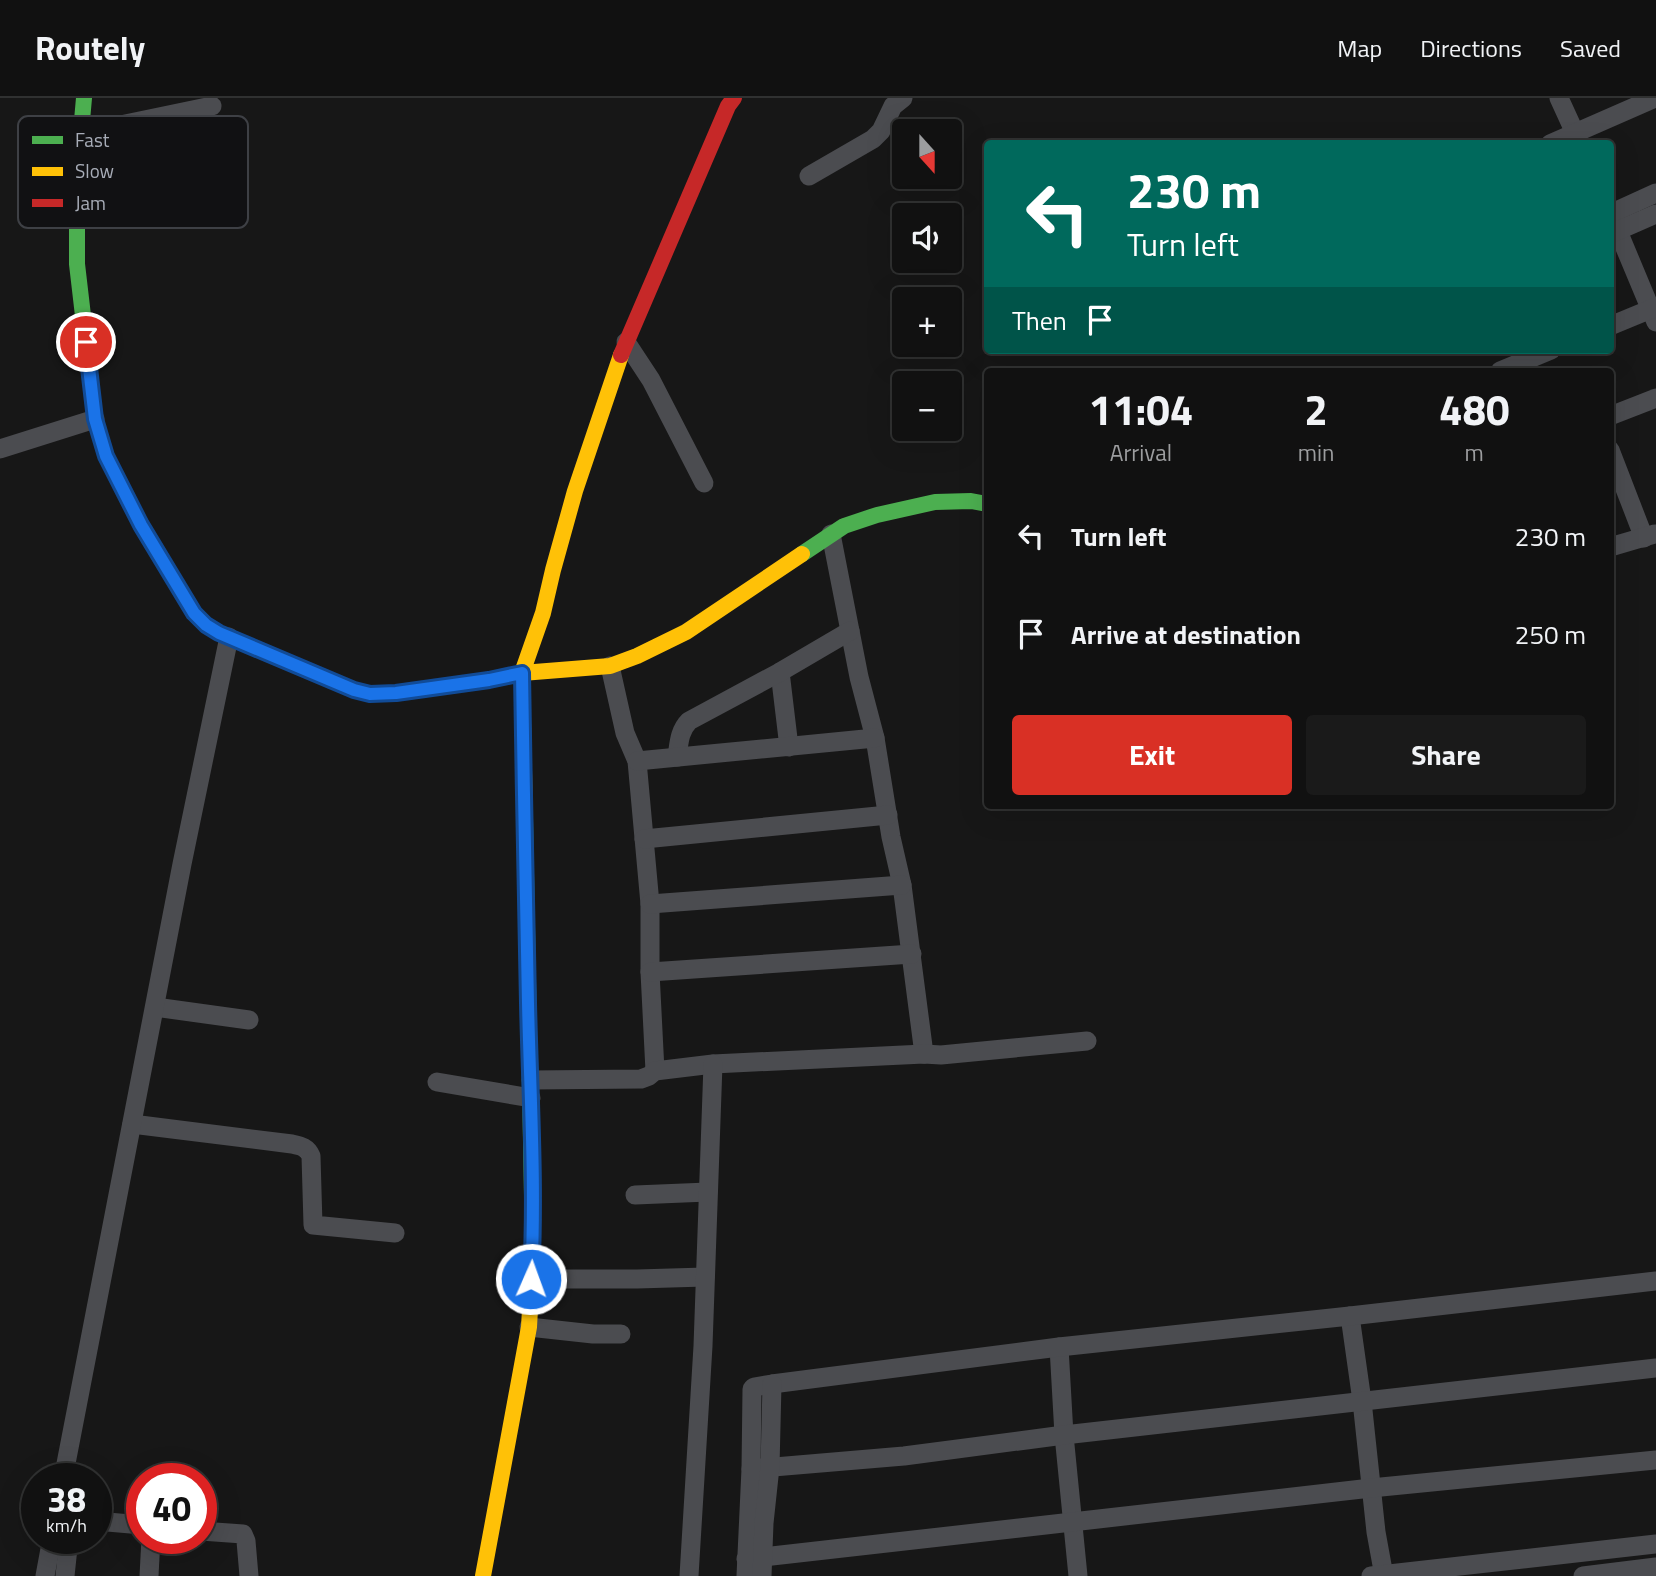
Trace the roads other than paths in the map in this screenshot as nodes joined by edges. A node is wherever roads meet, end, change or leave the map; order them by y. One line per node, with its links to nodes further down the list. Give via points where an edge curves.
1 (85, 98): 7 (street)
2 (734, 98): 19 (street)
3 (903, 98): 10 (street, via 873,139)
4 (1559, 98): 9 (street)
5 (1655, 98): 9 (street)
6 (212, 106): 8 (street)
7 (83, 116)
8 (164, 116)
9 (1577, 139)
10 (809, 176)
11 (1656, 193): 13 (street)
12 (1656, 214): 14 (street)
13 (1614, 220)
14 (1614, 221)
15 (1614, 225): 17 (street)
16 (78, 228): 24 (street)
17 (1654, 313): 18 (street)
18 (1614, 325)
19 (626, 342): 27 (street); 36 (street)
20 (1541, 354): 21 (street)
21 (1507, 368)
22 (1656, 398): 23 (street)
23 (1614, 414)
24 (87, 422): 25 (street); 33 (street, via 194,613)
25 (0, 449)
26 (1614, 459): 30 (street)
27 (704, 483)
28 (984, 503): 29 (street, via 934,502 862,519)
29 (831, 534): 32 (street); 34 (street, via 686,632)
30 (1650, 536): 31 (street)
31 (1614, 546)
32 (850, 631): 35 (street); 37 (street)
33 (229, 637): 36 (street, via 370,694); 47 (street)
34 (610, 666): 36 (street); 40 (street, via 625,733)
35 (780, 672): 38 (street); 39 (street, via 689,721 680,736)
36 (522, 673): 54 (street)
37 (874, 738): 38 (street); 41 (street)
38 (789, 747): 39 (street)
39 (677, 757): 40 (street)
40 (637, 761): 42 (street)
41 (888, 815): 42 (street); 43 (street)
42 (644, 839): 44 (street)
43 (902, 885): 44 (street); 45 (street)
44 (650, 904): 46 (street)
45 (912, 954): 46 (street); 50 (street)
46 (650, 972): 52 (street)
47 (155, 1007): 48 (street); 55 (street)
48 (250, 1020)
49 (1087, 1041): 50 (street)
50 (924, 1054): 51 (street)
51 (713, 1064): 52 (street); 56 (street)
52 (655, 1071): 54 (street, via 641,1079)
53 (437, 1082): 54 (street)
54 (531, 1089): 60 (street)
55 (132, 1124): 58 (street, via 304,1147 311,1156 313,1225); 70 (street)
56 (708, 1192): 57 (street); 59 (street)
57 (635, 1195)
58 (396, 1233)
59 (705, 1277): 60 (street); 86 (street)
60 (531, 1279): 63 (street)
61 (1656, 1280): 62 (street)
62 (1350, 1316): 65 (street); 67 (street)
63 (529, 1327): 64 (street); 85 (street)
64 (621, 1334)
65 (1059, 1347): 68 (street); 71 (street, via 772,1384)
66 (1656, 1368): 67 (street)
67 (1362, 1401): 68 (street); 72 (street)
68 (1064, 1435): 71 (street, via 904,1456); 73 (street)
69 (1656, 1460): 72 (street)
70 (66, 1463)
71 (761, 1468): 79 (street)
72 (1371, 1488): 73 (street); 88 (street)
73 (1072, 1522): 79 (street); 87 (street)
74 (217, 1532): 84 (street, via 243,1534)
75 (1656, 1544): 88 (street)
76 (49, 1554): 81 (street)
77 (67, 1554): 82 (street)
78 (150, 1554): 83 (street)
79 (754, 1567)
80 (1656, 1567): 89 (street)
81 (44, 1576)
82 (65, 1576)
83 (149, 1576)
84 (248, 1576)
85 (483, 1576)
86 (689, 1576)
87 (1078, 1576)
88 (1380, 1576)
89 (1583, 1576)

